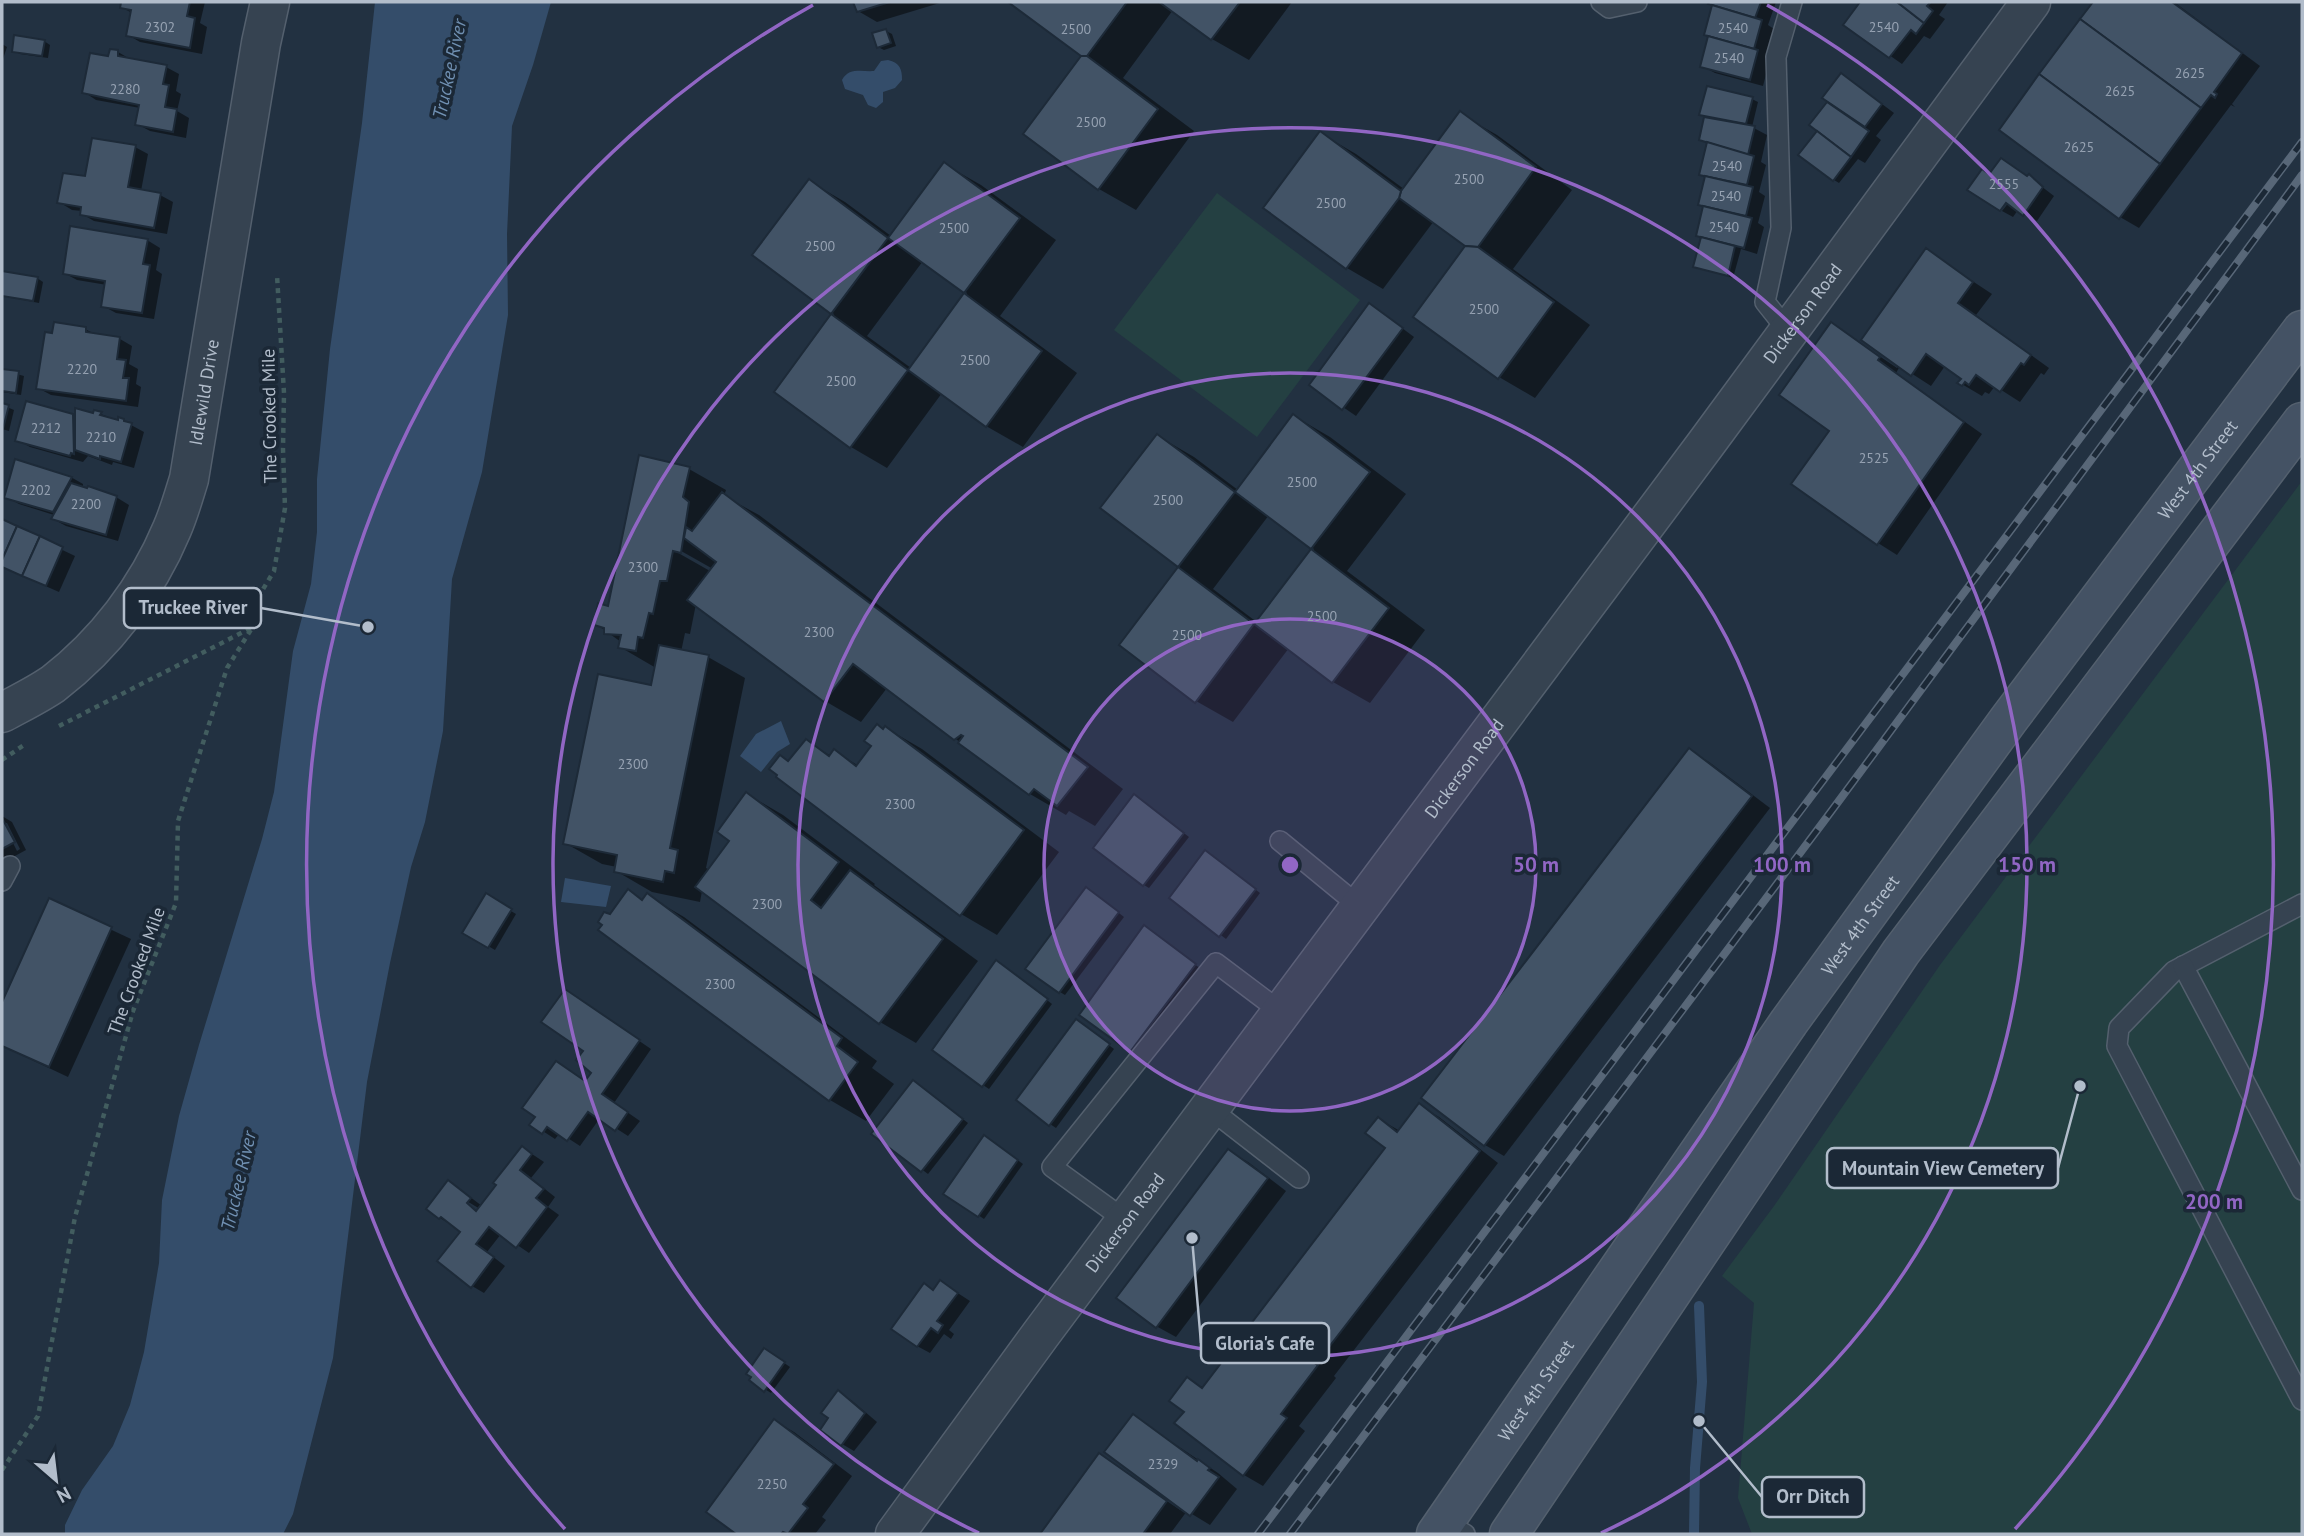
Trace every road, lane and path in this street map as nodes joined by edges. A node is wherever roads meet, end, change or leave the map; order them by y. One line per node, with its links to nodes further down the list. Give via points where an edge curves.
1 (270, 2): 11 (street, Idlewild Drive, via 189,479 173,529 149,576 90,651 51,685)
2 (1601, 2): 3 (lane, via 1609,8)
3 (1636, 2)
4 (1792, 2): 8 (lane, via 1776,57 1781,228 1765,303)
5 (2027, 3): 8 (street, Dickerson Road)
6 (277, 275): 10 (path, The Crooked Mile, via 285,508 274,571 251,609)
7 (2302, 330): 26 (main road, West 4th Street, via 2009,719 1789,1022)
8 (1788, 331): 17 (street, Dickerson Road)
9 (2302, 422): 28 (main road, via 1901,952)
10 (252, 628): 12 (path); 25 (path, The Crooked Mile, via 227,668 178,821 176,904 133,1011 75,1217 38,1416)
11 (2, 713)
12 (55, 728)
13 (31, 740): 14 (path)
14 (2, 760)
15 (1280, 841): 17 (lane)
16 (2302, 904): 18 (lane)
17 (1360, 906): 19 (street, Dickerson Road)
18 (2183, 966): 22 (lane); 24 (lane, via 2119,1028 2117,1046)
19 (1281, 1012): 20 (street, Dickerson Road); 23 (lane, via 1216,963 1052,1167)
20 (1209, 1108): 21 (lane); 23 (street, Dickerson Road)
21 (1298, 1178)
22 (2302, 1190)
23 (1125, 1220): 27 (street, Dickerson Road)
24 (2302, 1400)
25 (2, 1470)
26 (1448, 1530)
27 (895, 1534)
28 (1509, 1534)

